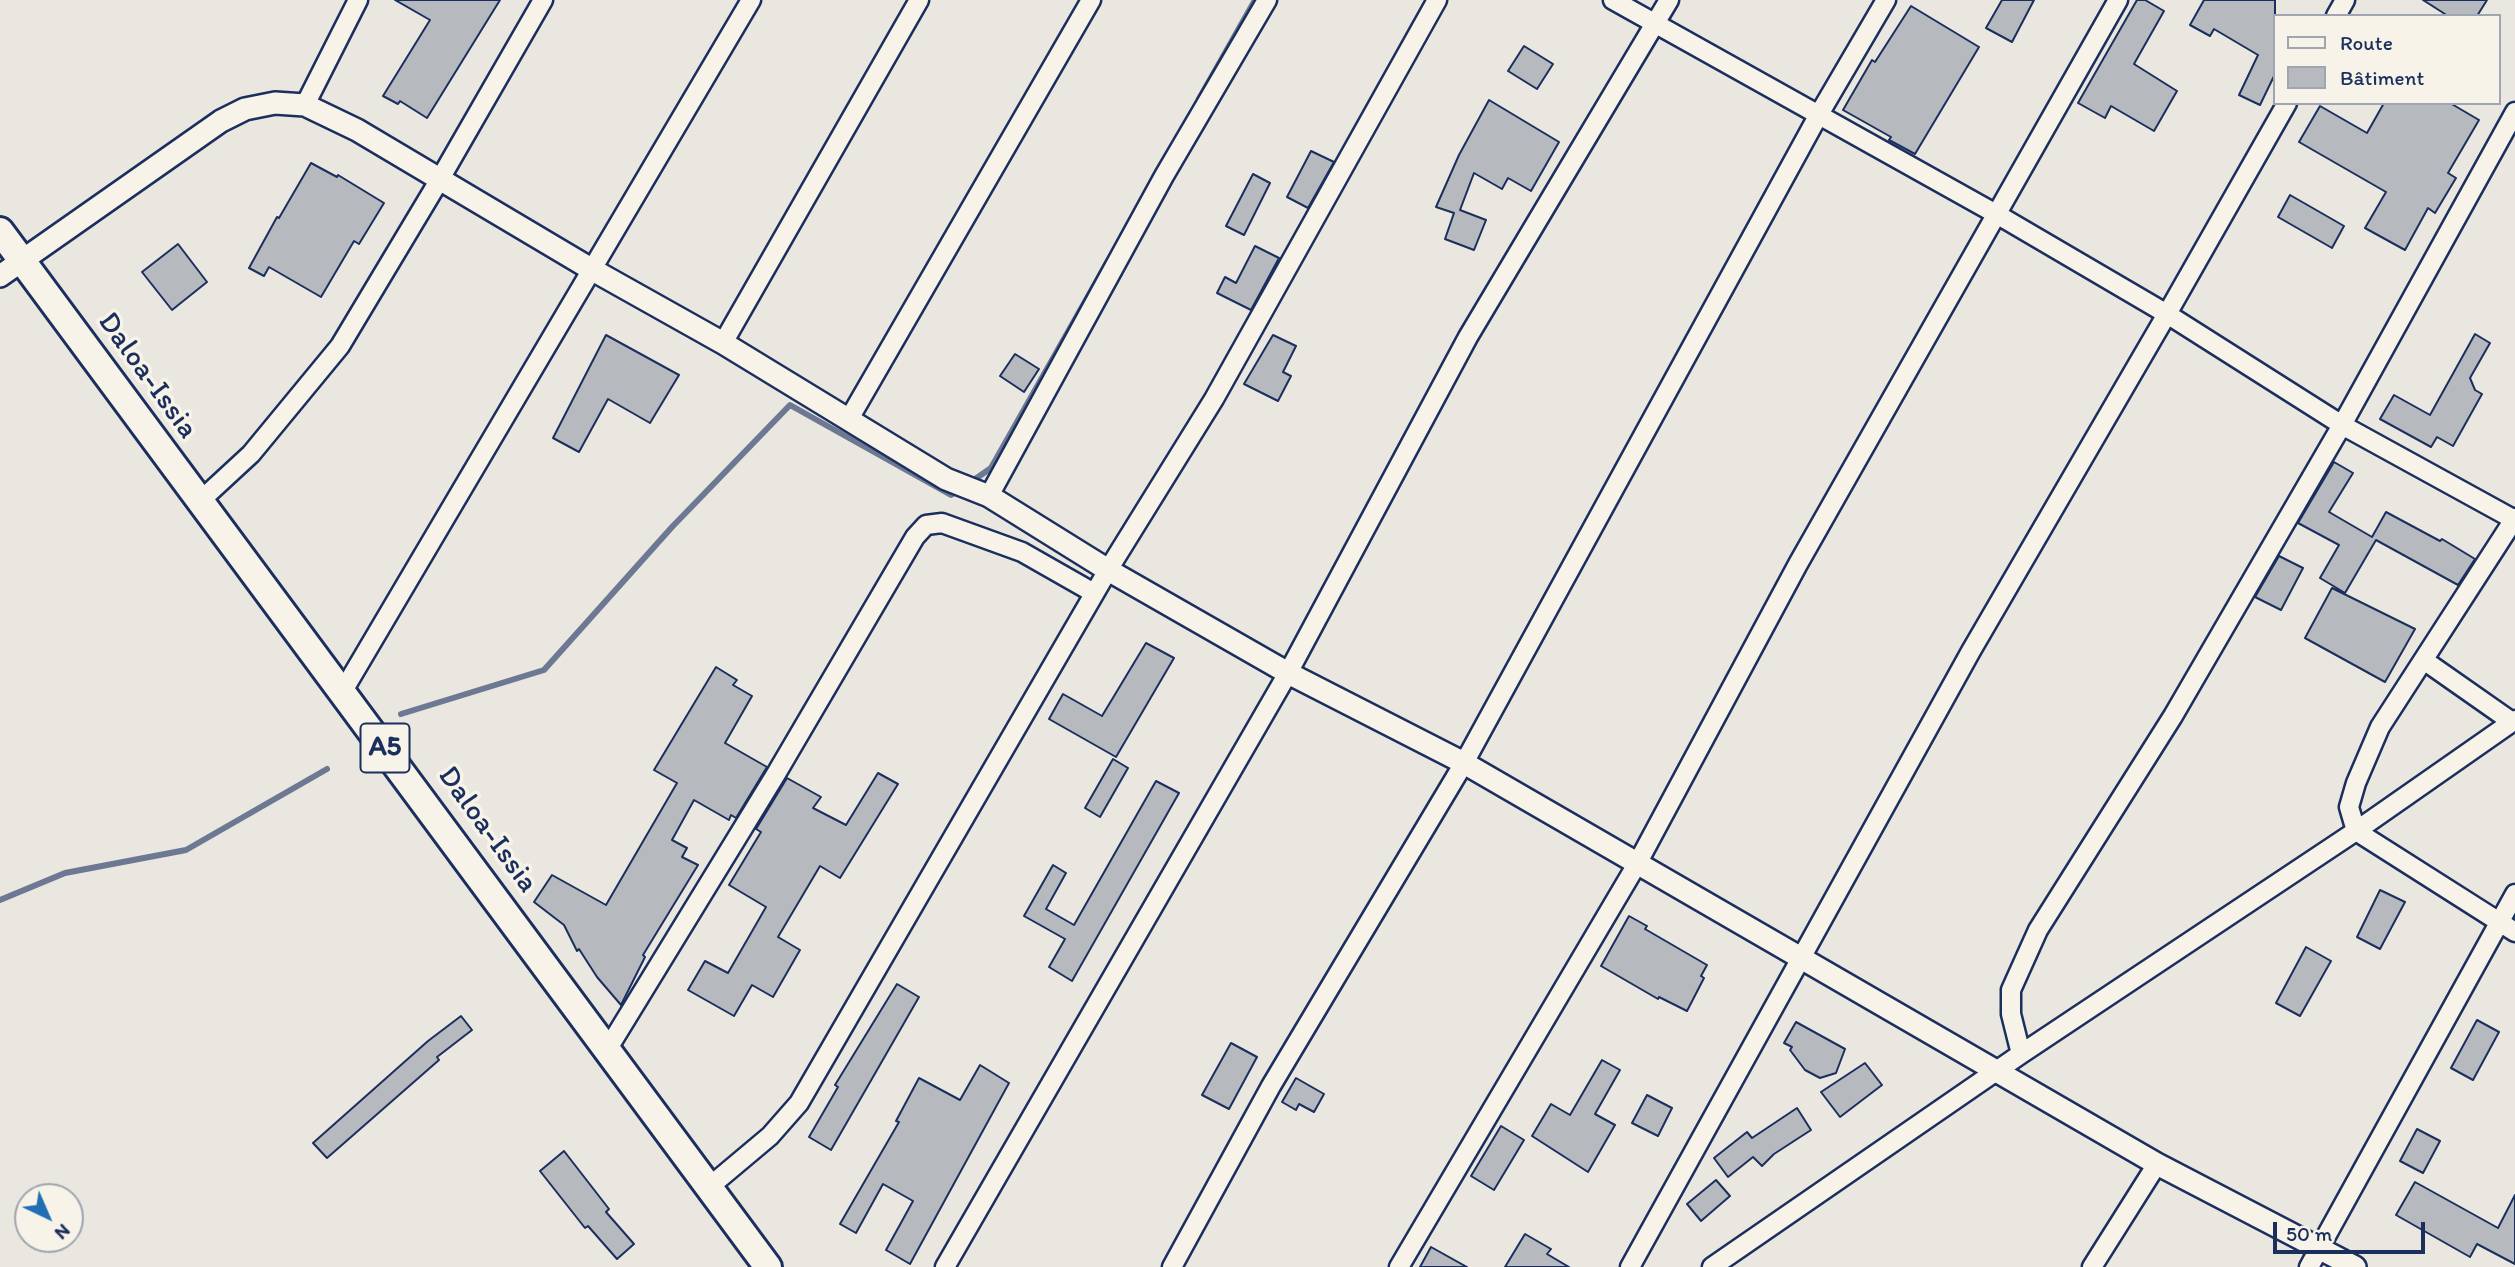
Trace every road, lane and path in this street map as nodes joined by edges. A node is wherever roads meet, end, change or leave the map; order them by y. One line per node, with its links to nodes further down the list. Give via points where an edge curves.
1 (358, 0): 13 (street)
2 (543, 0): 17 (street)
3 (751, 0): 21 (street)
4 (919, 0): 24 (street)
5 (1091, 0): 25 (street)
6 (1267, 0): 27 (street)
7 (1437, 0): 30 (street, via 1214,399)
8 (1613, 0): 12 (street)
9 (1669, 0): 12 (street)
10 (1886, 0): 16 (street)
11 (2118, 0): 18 (street)
12 (1655, 25): 16 (street); 33 (street, via 1468,337)
13 (305, 104): 17 (street); 20 (street, via 245,109 221,121)
14 (2286, 105): 23 (street)
15 (2515, 112): 26 (street)
16 (1818, 116): 18 (street); 36 (street)
17 (440, 179): 21 (street); 28 (street, via 340,346 251,454)
18 (1998, 215): 23 (street); 38 (street, via 1798,564)
19 (0, 231): 20 (main road, Daloa-Issia / A5)
20 (22, 261): 22 (street); 28 (main road, Daloa-Issia / A5)
21 (591, 269): 24 (street); 34 (street)
22 (0, 276)
23 (2167, 314): 26 (street); 42 (street, via 1971,651)
24 (723, 343): 25 (street)
25 (849, 419): 27 (street, via 950,481)
26 (2342, 425): 29 (street); 44 (street, via 2173,716 2038,930 2011,990 2011,1014)
27 (984, 494): 30 (street)
28 (199, 502): 34 (main road, Daloa-Issia / A5)
29 (2515, 519): 32 (street)
30 (1108, 570): 31 (street); 33 (street)
31 (1094, 593): 43 (street, via 1022,552 942,523 926,525); 47 (street, via 799,1103 770,1136)
32 (2425, 661): 35 (street); 37 (street, via 2380,727 2356,783 2349,807)
33 (1289, 673): 36 (street); 50 (street)
34 (342, 691): 43 (main road, Daloa-Issia / A5)
35 (2513, 721): 37 (street)
36 (1464, 763): 38 (street); 51 (street, via 1271,1086)
37 (2356, 831): 40 (street); 44 (street)
38 (1637, 864): 42 (street); 52 (street)
39 (2515, 894): 40 (street)
40 (2497, 923): 41 (street); 48 (street)
41 (2515, 933)
42 (1801, 957): 45 (street); 53 (street)
43 (607, 1050): 47 (main road, Daloa-Issia / A5)
44 (2021, 1054): 45 (street)
45 (1997, 1072): 46 (street); 54 (street)
46 (2157, 1164): 48 (street); 55 (street)
47 (709, 1188): 49 (main road, Daloa-Issia / A5)
48 (2319, 1248): 56 (street); 57 (street)
49 (768, 1267)
50 (945, 1267)
51 (1172, 1267)
52 (1399, 1267)
53 (1630, 1267)
54 (1712, 1267)
55 (2091, 1267)
56 (2308, 1267)
57 (2355, 1267)

